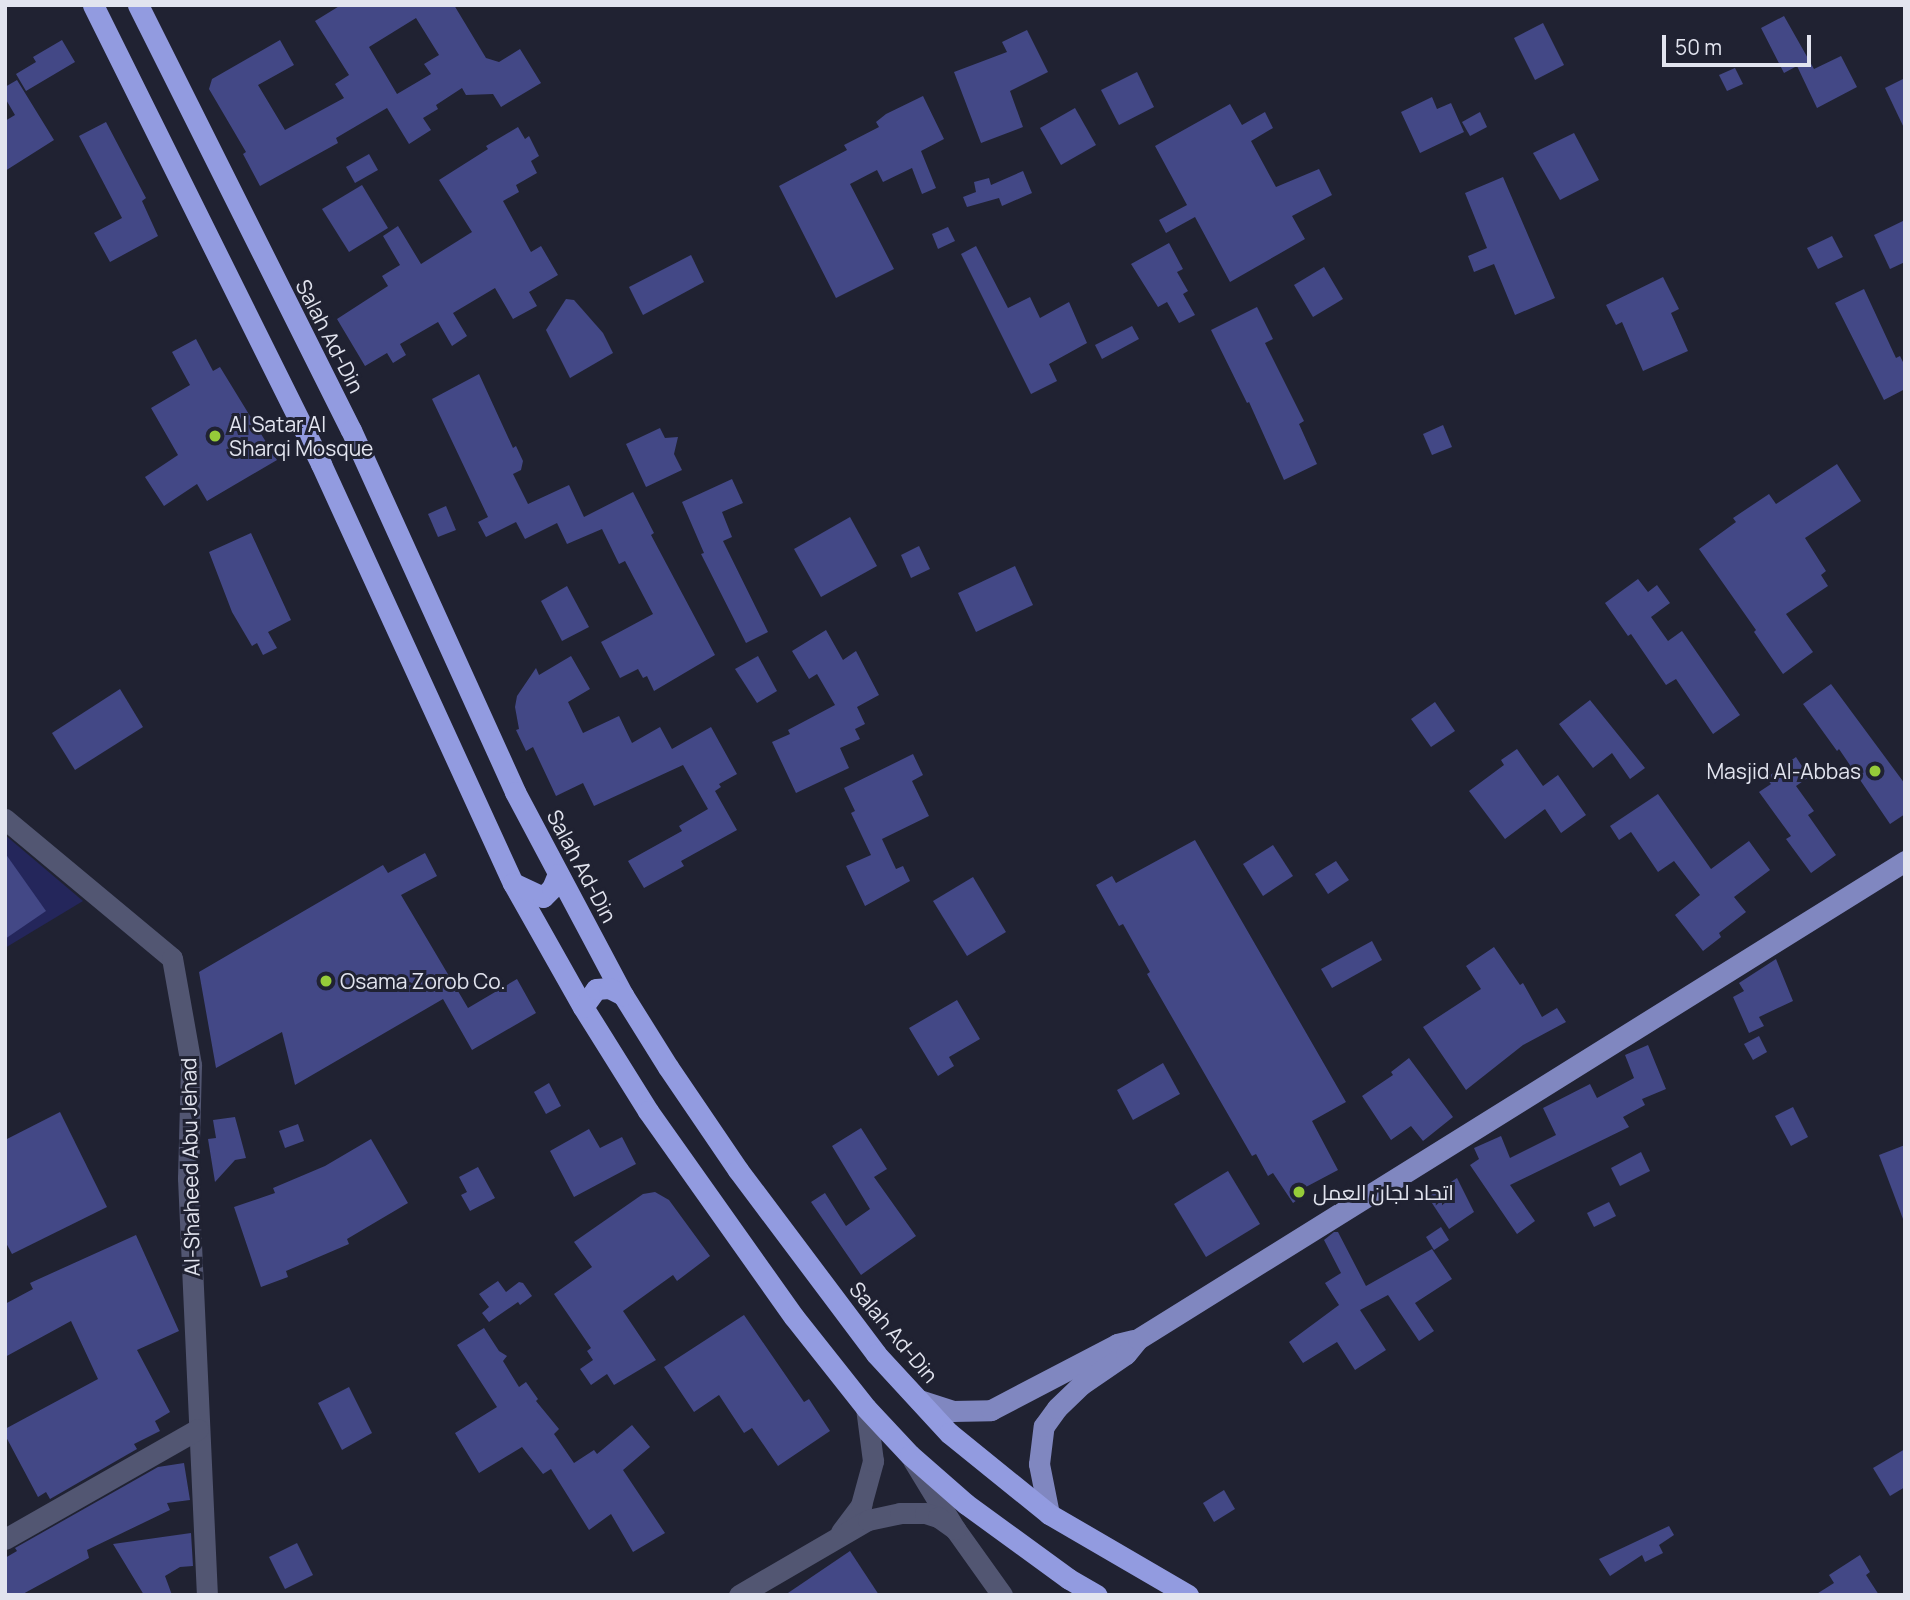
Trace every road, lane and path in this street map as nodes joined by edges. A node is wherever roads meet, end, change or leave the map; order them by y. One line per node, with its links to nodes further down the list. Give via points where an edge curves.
1 (93, 5): 6 (highway, via 315,452)
2 (138, 5): 5 (highway, Salah Ad-Din, via 351,430 475,707)
3 (5, 819): 12 (street, Al-Shaheed Abu Jehad, via 172,958 191,1065 188,1178)
4 (1905, 861): 9 (main road)
5 (558, 874): 6 (highway, via 543,897); 7 (highway, Salah Ad-Din)
6 (513, 883): 8 (highway)
7 (622, 995): 8 (highway, via 609,988 596,989); 10 (highway, Salah Ad-Din, via 754,1191 876,1354)
8 (583, 1007): 11 (highway, via 648,1111 747,1253)
9 (1138, 1339): 10 (main road, via 1117,1344 991,1409 952,1410); 14 (main road, via 1126,1354 1074,1392 1044,1426 1039,1464)
10 (919, 1400): 14 (highway, Salah Ad-Din, via 981,1462)
11 (866, 1408): 13 (highway); 16 (street, via 873,1461 869,1479 861,1505)
12 (198, 1429): 17 (street); 18 (street, Al-Shaheed Abu Jehad)
13 (910, 1455): 15 (street); 21 (highway, via 966,1504)
14 (1049, 1514): 22 (highway, Salah Ad-Din)
15 (955, 1529): 16 (street, via 938,1517 900,1513 868,1520); 20 (street)
16 (837, 1536): 19 (street)
17 (5, 1539)
18 (207, 1595)
19 (739, 1595)
20 (1002, 1595)
21 (1097, 1595)
22 (1188, 1595)

